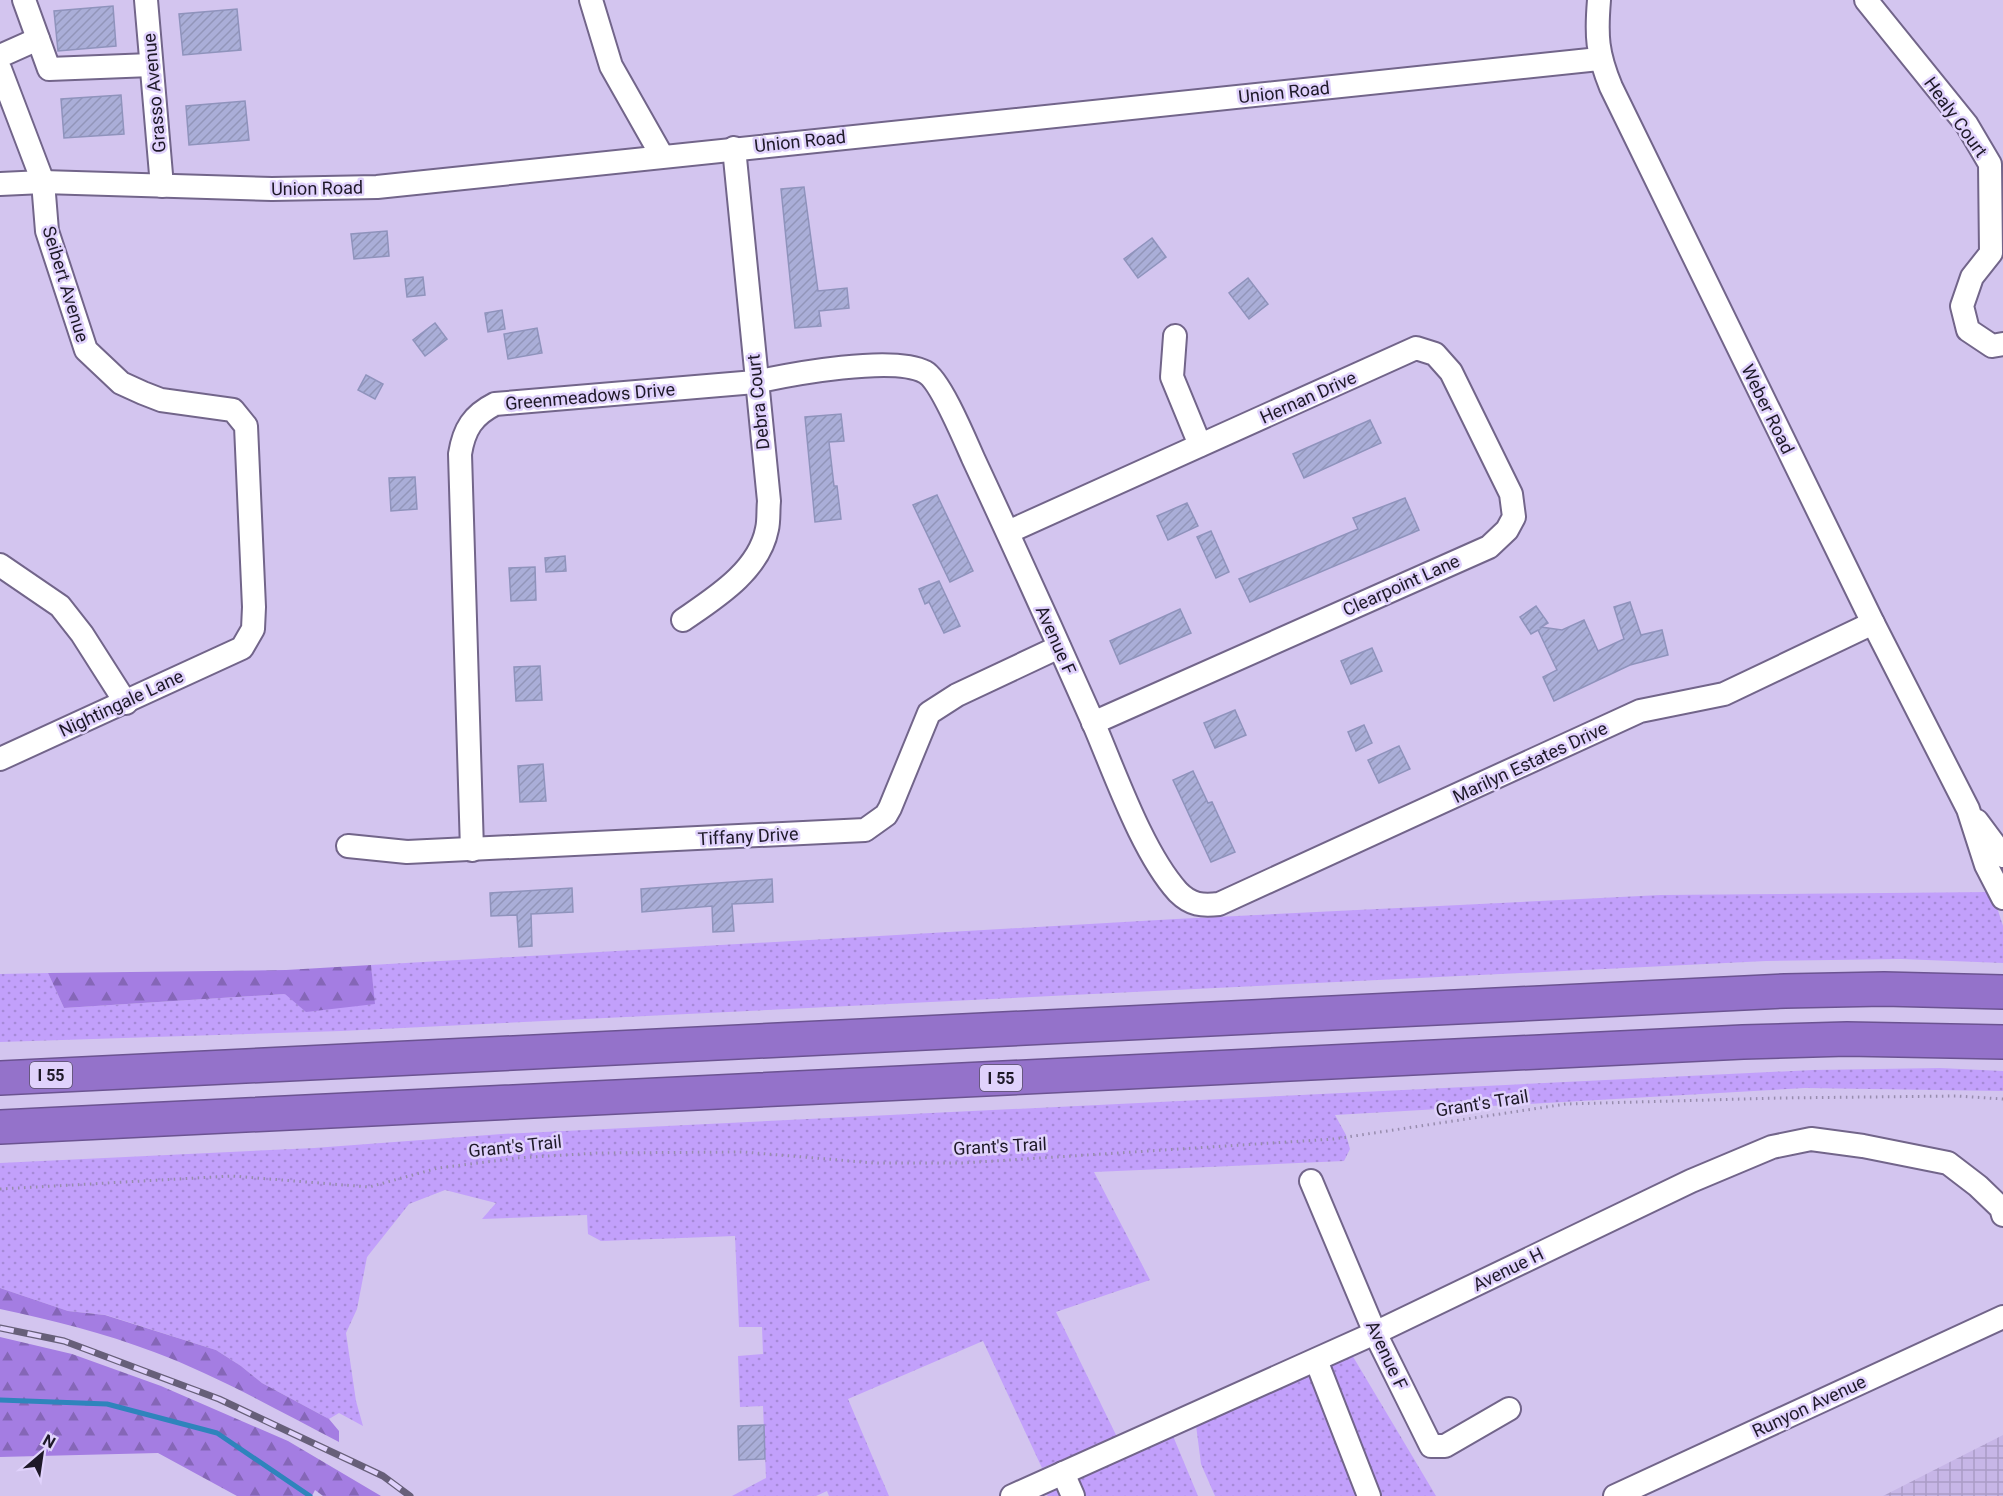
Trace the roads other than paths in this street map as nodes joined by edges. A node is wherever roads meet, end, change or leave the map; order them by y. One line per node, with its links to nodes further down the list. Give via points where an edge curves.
1 (24, 0): 6 (street)
2 (146, 0): 9 (street, Grasso Avenue)
3 (591, 0): 12 (street, via 611,66)
4 (1599, 0): 8 (street, Weber Road)
5 (1866, 0): 16 (street, Healy Court, via 1967,125 1990,164)
6 (38, 39): 7 (street); 9 (street, via 49,69)
7 (0, 56)
8 (1599, 59): 11 (street, Union Road); 26 (street, Weber Road)
9 (151, 65): 15 (street, Grasso Avenue)
10 (0, 69): 13 (street, Seibert Avenue)
11 (734, 148): 12 (street, Union Road); 21 (street, Debra Court)
12 (662, 156): 15 (street, Union Road, via 377,187 326,190)
13 (43, 182): 14 (street, Union Road); 15 (street, Union Road); 28 (street, Seibert Avenue, via 47,231 86,350 121,383 161,400 233,410 246,426 254,607 253,629)
14 (0, 184)
15 (162, 186)
16 (1997, 258): 18 (street, Healy Court, via 1972,277 1962,306 1968,330 1992,346)
17 (1175, 336): 22 (street, via 1172,377)
18 (2003, 344)
19 (1416, 348): 22 (street, Hernan Drive); 30 (street, Clearpoint Lane, via 1435,354 1451,372 1511,494 1514,517 1507,530 1489,547)
20 (927, 372): 21 (street, Greenmeadows Drive, via 902,364 794,374); 23 (street, Avenue F, via 948,404)
21 (755, 382): 25 (street, Debra Court, via 769,501 767,531 741,575); 34 (street, Greenmeadows Drive, via 495,404 467,427 460,454)
22 (1200, 445): 23 (street, Hernan Drive)
23 (1008, 532): 27 (street, Avenue F)
24 (0, 565): 29 (street, via 60,606)
25 (683, 621)
26 (1873, 622): 32 (street, Weber Road); 37 (street, Marilyn Estates Drive, via 1724,694 1640,711 1219,904)
27 (1059, 647): 30 (street, Avenue F); 34 (street, Tiffany Drive, via 957,694 929,713 890,808 865,830)
28 (242, 648): 29 (street, Nightingale Lane)
29 (126, 703): 31 (street, Nightingale Lane)
30 (1094, 723): 37 (street, Avenue F, via 1159,867)
31 (0, 759)
32 (1968, 809): 35 (street, Weber Road); 36 (street, Weber Road, via 1986,865)
33 (348, 846): 34 (street, Tiffany Drive, via 407,852)
34 (472, 850)
35 (2003, 856)
36 (2003, 898)
37 (1191, 902)
38 (2003, 992): 40 (highway, I 55, via 1785,991)
39 (2003, 1042): 41 (highway, I 55, via 1743,1042)
40 (0, 1078)
41 (0, 1127)
42 (1311, 1181): 45 (street, Avenue F)
43 (2003, 1215): 45 (street, Avenue H, via 2001,1208 1948,1163 1811,1139 1772,1147 1736,1161)
44 (2003, 1317): 52 (street, Runyon Avenue)
45 (1375, 1333): 46 (street, Avenue H); 47 (street, Avenue F, via 1431,1446 1445,1446)
46 (1316, 1360): 48 (street, Avenue H); 51 (street)
47 (1509, 1409)
48 (1063, 1473): 49 (street, Avenue H); 50 (street)
49 (1012, 1496)
50 (1073, 1496)
51 (1369, 1496)
52 (1615, 1496)

